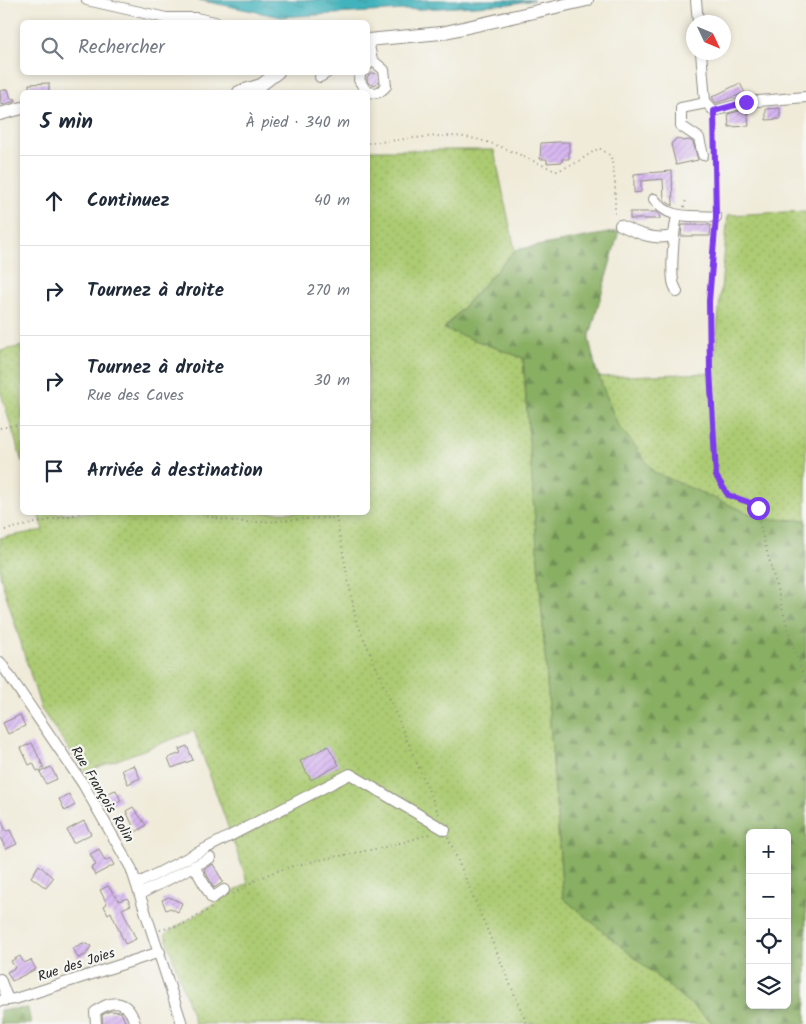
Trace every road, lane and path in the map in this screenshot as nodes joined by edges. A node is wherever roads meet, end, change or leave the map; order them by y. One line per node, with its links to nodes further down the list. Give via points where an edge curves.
1 (87, 0): 5 (street, via 166,18)
2 (587, 0): 6 (main road, via 495,22)
3 (696, 0): 4 (street)
4 (697, 15)
5 (206, 20)
6 (370, 42)
7 (702, 60): 17 (street)
8 (370, 62): 15 (street, via 384,70 386,86 381,92)
9 (269, 75): 12 (main road)
10 (274, 75): 12 (main road)
11 (360, 75): 14 (street)
12 (261, 85): 13 (main road)
13 (245, 90)
14 (365, 90)
15 (370, 92)
16 (806, 97): 19 (street, via 746,102)
17 (706, 103): 19 (street); 21 (street, via 681,108)
18 (20, 109): 20 (main road)
19 (714, 111): 27 (path)
20 (0, 114)
21 (681, 126): 22 (street); 24 (street, via 699,138)
22 (682, 137)
23 (370, 143): 28 (path, via 469,138 500,146 557,171 599,148 612,156 615,223)
24 (703, 155)
25 (654, 200): 26 (street, via 660,209)
26 (677, 216): 27 (street); 29 (street)
27 (716, 217): 38 (path, via 709,301 716,476 728,495 758,508 758,522)
28 (620, 225): 29 (street, via 665,239)
29 (674, 235): 30 (street, via 674,285)
30 (677, 292)
31 (20, 424): 32 (path)
32 (0, 428)
33 (73, 515): 36 (path)
34 (205, 515): 35 (path, via 237,522)
35 (335, 518): 39 (path, via 356,620)
36 (0, 531)
37 (0, 662): 42 (street, Rue François Rolin, via 109,826)
38 (806, 683)
39 (444, 830): 42 (street, via 350,774); 43 (path, via 371,850 297,863); 52 (path)
40 (210, 858): 41 (street)
41 (194, 866): 42 (street); 43 (street, via 212,898)
42 (139, 889): 45 (street, Rue François Rolin)
43 (228, 892)
44 (219, 903): 45 (path, via 184,924)
45 (153, 932): 46 (street, Rue François Rolin)
46 (160, 952): 48 (street, Rue des Joies); 51 (street, Rue François Rolin)
47 (0, 979): 48 (street)
48 (4, 1001)
49 (96, 1024): 50 (street, via 95,1012 104,1005 115,1003 126,1006 133,1014)
50 (135, 1024)
51 (182, 1024)
52 (528, 1024)

